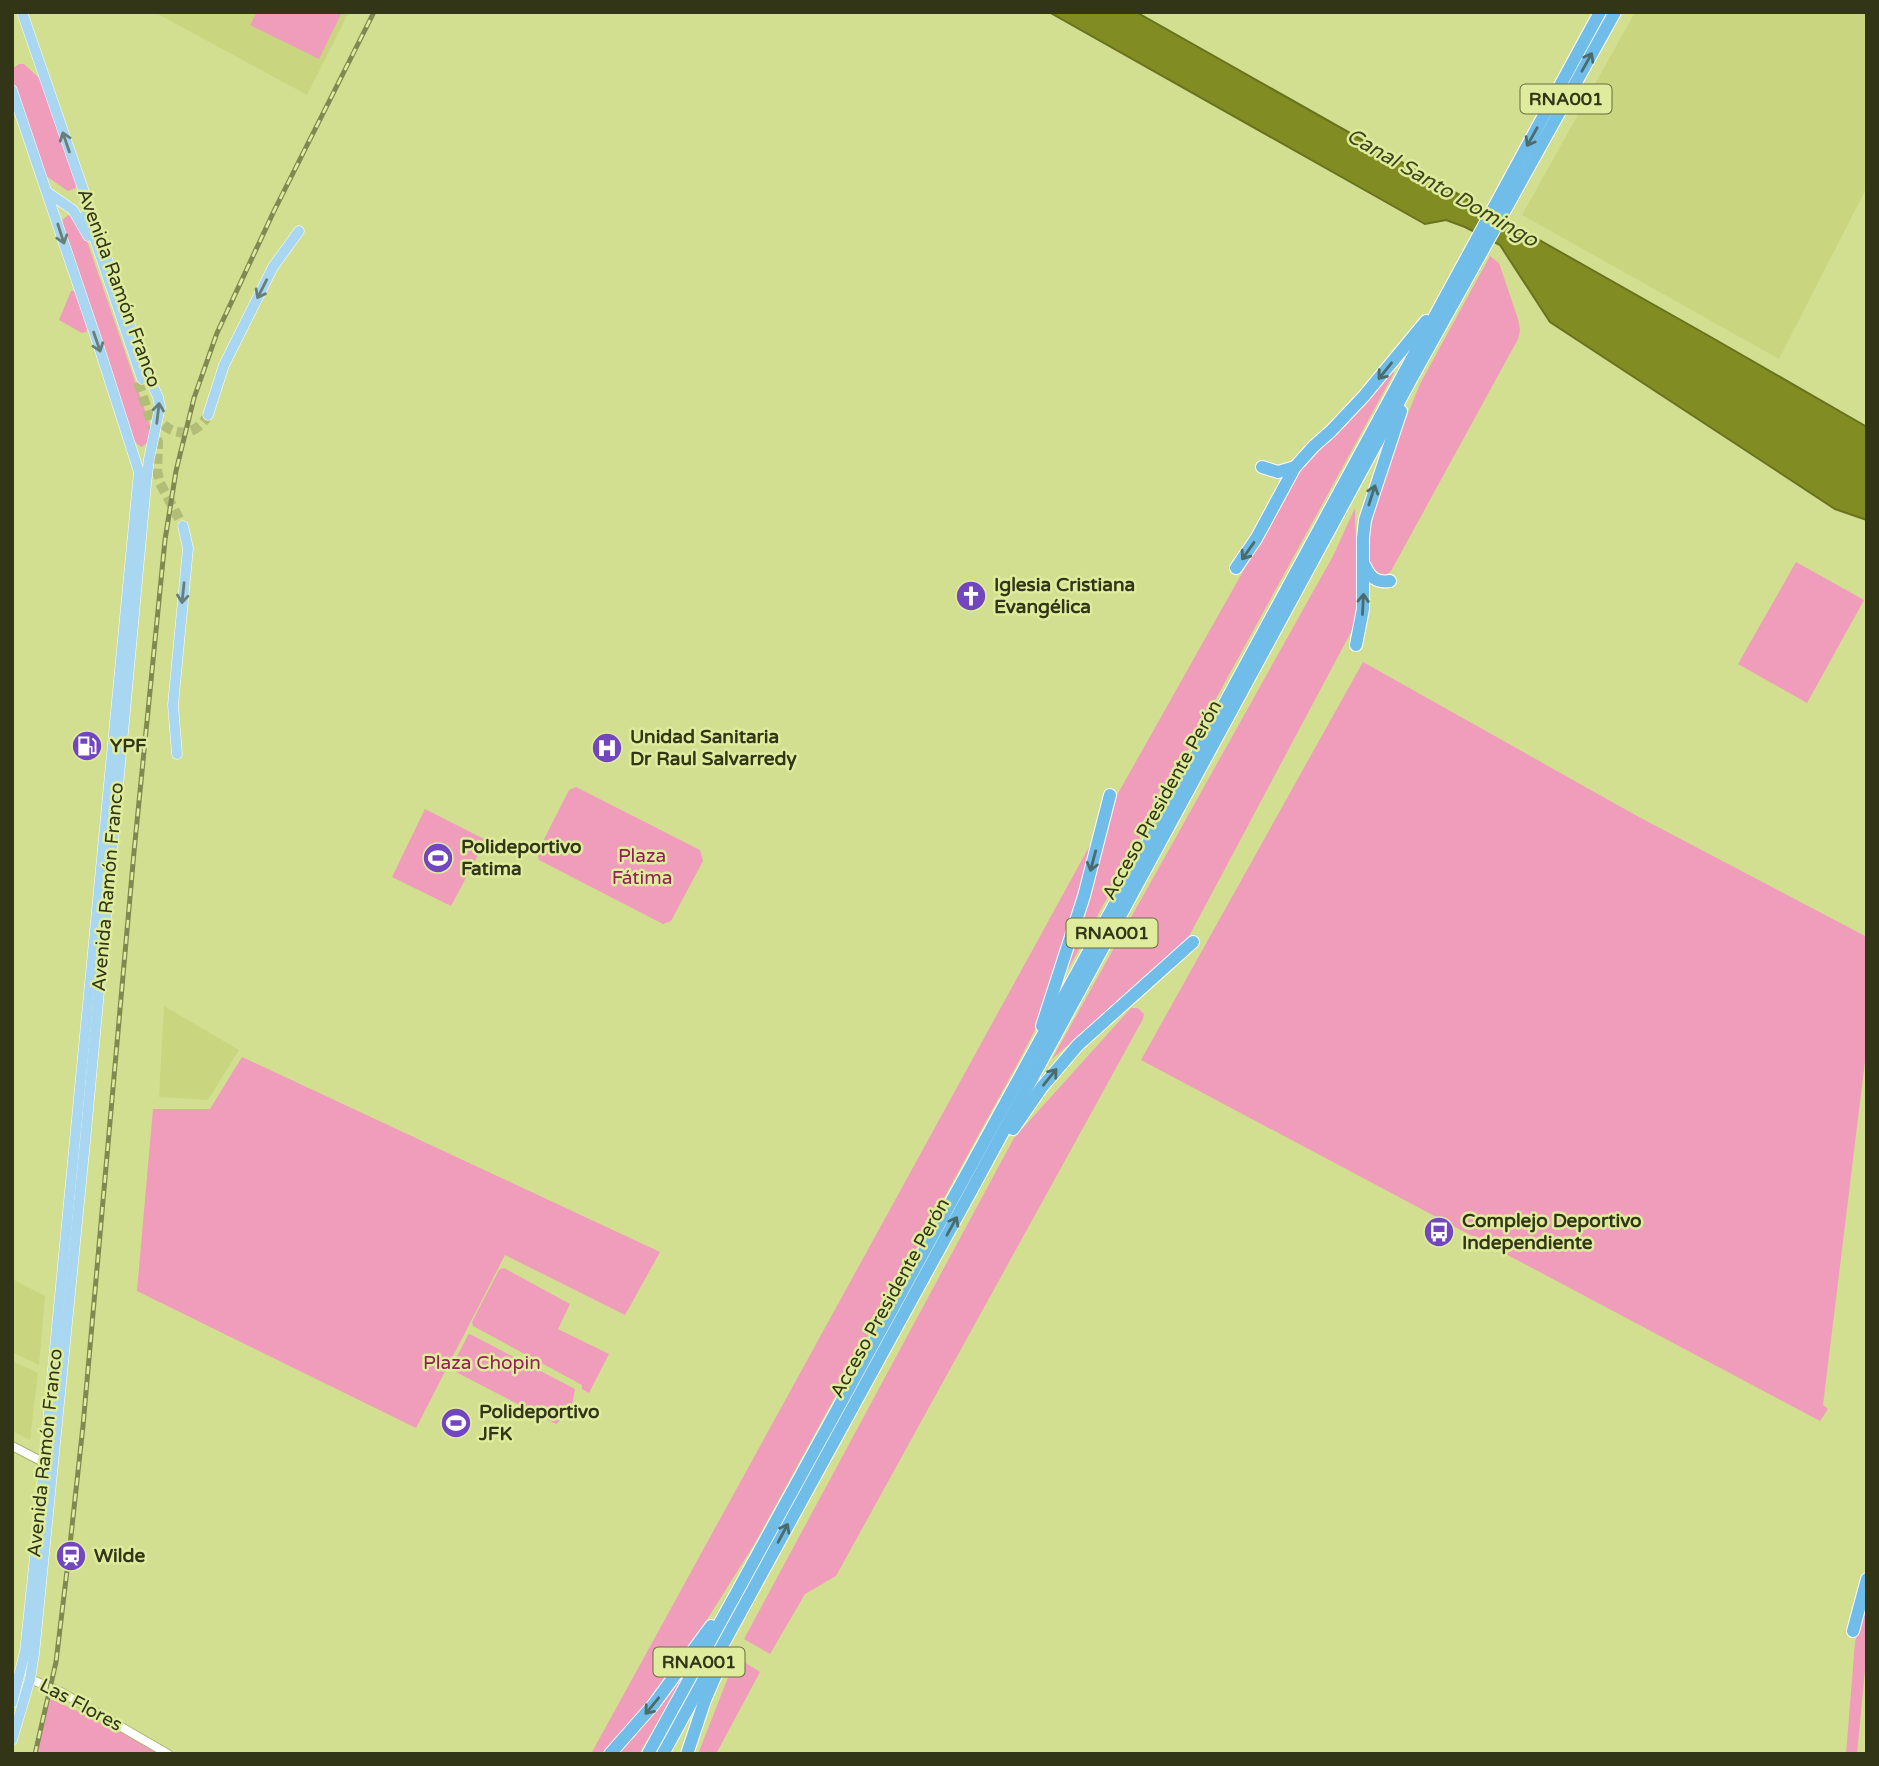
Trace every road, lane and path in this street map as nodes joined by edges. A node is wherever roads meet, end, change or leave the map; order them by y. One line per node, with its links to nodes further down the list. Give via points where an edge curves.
1 (22, 12): 5 (main road, Avenida Ramón Franco, one-way to 1)
2 (1600, 12): 6 (highway, Acceso Presidente Perón / RNA001, one-way to 6)
3 (1615, 12): 6 (highway, Acceso Presidente Perón / RNA001, one-way to 3)
4 (12, 90): 7 (main road, Avenida Ramón Franco)
5 (75, 166): 7 (main road, via 140,380 87,233 74,210); 26 (main road, Avenida Ramón Franco, one-way to 5, via 146,484 160,407)
6 (1513, 182): 9 (highway, Acceso Presidente Perón / RNA001)
7 (47, 191): 26 (main road, Avenida Ramón Franco, one-way to 26, via 139,472)
8 (299, 231): 12 (main road, one-way to 12, via 274,267 225,365)
9 (1467, 269): 10 (highway, Acceso Presidente Perón / RNA001); 11 (highway, Acceso Presidente Perón / RNA001)
10 (1444, 299): 14 (highway, one-way to 14, via 1364,396); 23 (highway, Acceso Presidente Perón / RNA001)
11 (1414, 374): 16 (highway, one-way to 11, via 1368,508); 24 (highway, Acceso Presidente Perón / RNA001)
12 (208, 415)
13 (1262, 467): 14 (highway, via 1278,472)
14 (1295, 467): 17 (highway, one-way to 17)
15 (183, 526): 20 (main road, one-way to 20, via 188,548 173,705)
16 (1364, 563): 18 (highway, via 1372,578); 19 (highway, one-way to 16, via 1362,621)
17 (1236, 568)
18 (1390, 581)
19 (1356, 645)
20 (177, 754)
21 (1110, 795): 23 (highway, one-way to 23, via 1046,1016)
22 (1193, 943): 24 (highway, one-way to 22, via 1070,1054)
23 (1008, 1101): 27 (highway, Acceso Presidente Perón / RNA001)
24 (970, 1193): 29 (highway, Acceso Presidente Perón / RNA001, one-way to 24)
25 (12, 1446): 26 (street)
26 (49, 1464): 31 (main road, Avenida Ramón Franco); 32 (main road, Avenida Ramón Franco)
27 (749, 1571): 36 (highway, one-way to 36, via 654,1704); 37 (highway, Acceso Presidente Perón / RNA001)
28 (1867, 1579): 30 (highway)
29 (751, 1593): 38 (highway, Acceso Presidente Perón / RNA001); 39 (highway)
30 (1853, 1631)
31 (18, 1663): 33 (main road, Avenida Ramón Franco)
32 (30, 1679): 34 (main road, Avenida Ramón Franco); 35 (street, Las Flores)
33 (12, 1703)
34 (12, 1740)
35 (168, 1754)
36 (610, 1754)
37 (648, 1754)
38 (663, 1754)
39 (687, 1754)

